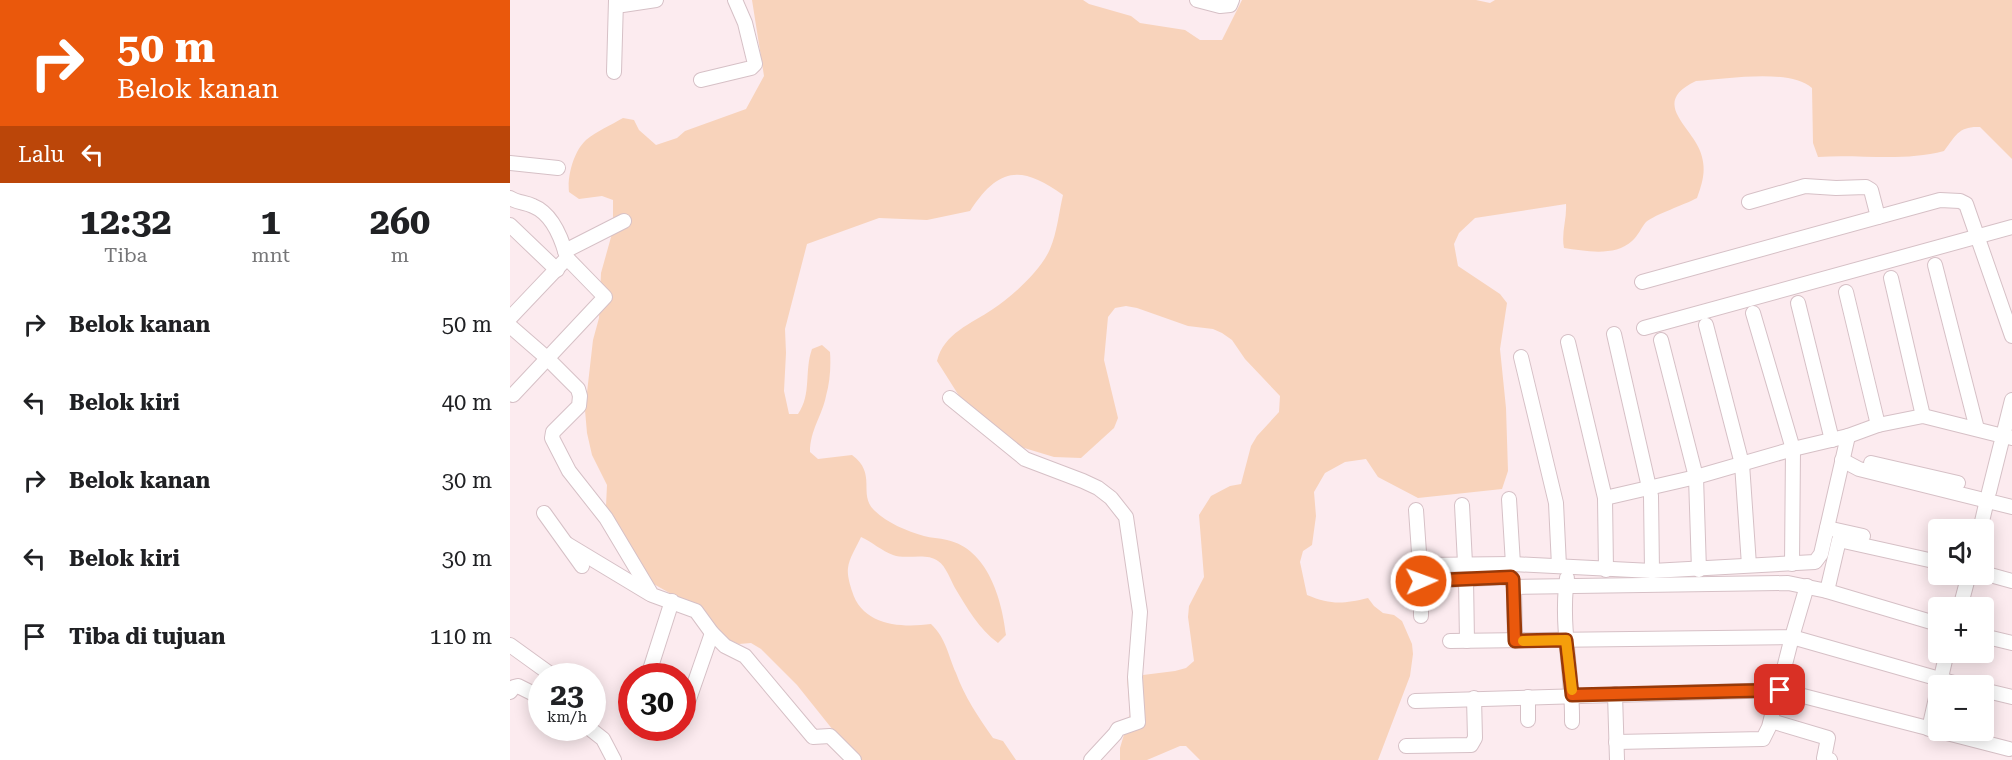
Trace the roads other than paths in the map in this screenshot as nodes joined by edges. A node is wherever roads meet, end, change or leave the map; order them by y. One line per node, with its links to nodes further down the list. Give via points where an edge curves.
1 (656, 0): 5 (street)
2 (735, 0): 7 (street, via 755,64)
3 (1197, 0): 4 (street, via 1220,6 1230,5)
4 (1232, 0)
5 (616, 3): 6 (street)
6 (614, 72)
7 (701, 80)
8 (510, 163): 9 (street)
9 (558, 168)
10 (510, 198): 17 (street, via 534,206 548,217)
11 (1749, 202): 12 (street, via 1805,186 1866,187 1871,190)
12 (1878, 217): 16 (street, via 1940,200 1960,201 1966,204); 21 (street)
13 (624, 221): 17 (street)
14 (510, 225): 19 (street)
15 (2012, 227): 16 (street)
16 (1977, 237): 28 (street); 30 (street)
17 (566, 255): 19 (street); 34 (street, via 605,297)
18 (1935, 265): 40 (street)
19 (557, 270): 25 (street)
20 (1891, 278): 38 (street)
21 (1642, 282)
22 (1846, 292): 39 (street)
23 (1798, 303): 43 (street)
24 (1753, 313): 44 (street)
25 (510, 318)
26 (1706, 325): 46 (street)
27 (510, 326): 34 (street)
28 (1644, 328)
29 (1614, 333): 48 (street)
30 (2012, 336)
31 (1661, 340): 47 (street)
32 (1568, 342): 51 (street)
33 (1521, 357): 68 (street, via 1557,502)
34 (548, 359): 35 (street); 82 (street, via 578,389 580,396 579,406 553,432 552,438 568,471 606,518)
35 (513, 395)
36 (950, 398): 121 (street, via 1025,459 1098,488 1126,517 1140,612 1134,677 1138,722 1118,729)
37 (2012, 400): 42 (street)
38 (1923, 416): 39 (street); 40 (street)
39 (1878, 425): 41 (street)
40 (1977, 429): 42 (street)
41 (1848, 436): 43 (street); 45 (street)
42 (2008, 437): 49 (street)
43 (1832, 440): 44 (street)
44 (1793, 449): 46 (street); 64 (street)
45 (1842, 460): 49 (street, via 1859,469 1918,478); 58 (street)
46 (1742, 464): 47 (street); 66 (street)
47 (1696, 477): 48 (street); 71 (street)
48 (1649, 488): 51 (street); 72 (street)
49 (1988, 496): 50 (street); 54 (street); 57 (street)
50 (2012, 497)
51 (1605, 498): 70 (street)
52 (1509, 500): 63 (street)
53 (1462, 505): 62 (street)
54 (2012, 507)
55 (1416, 510): 65 (street)
56 (544, 513): 59 (street)
57 (1983, 519)
58 (1827, 528): 60 (street); 64 (street, via 1815,562)
59 (567, 544): 67 (street); 82 (street)
60 (1928, 552)
61 (1928, 560): 81 (street, via 1839,540)
62 (1465, 563): 63 (street); 65 (street)
63 (1513, 564): 68 (street)
64 (1792, 564): 66 (street)
65 (1420, 565): 76 (street)
66 (1749, 565): 71 (street)
67 (582, 566)
68 (1564, 567): 70 (street); 78 (street)
69 (1994, 568): 73 (street)
70 (1606, 570): 72 (street)
71 (1699, 570): 72 (street)
72 (1652, 571)
73 (2012, 572)
74 (1994, 576): 77 (street)
75 (1466, 579): 76 (street); 80 (street, via 1511,577); 91 (street)
76 (1421, 581): 84 (street)
77 (2012, 581)
78 (1566, 585): 79 (street); 80 (street); 89 (street)
79 (1807, 586): 81 (street); 87 (street)
80 (1514, 587): 92 (street)
81 (1827, 591): 85 (street)
82 (652, 595): 83 (street)
83 (672, 601): 86 (street, via 696,611); 96 (street)
84 (1421, 616)
85 (1928, 621)
86 (712, 633): 97 (street); 120 (street, via 725,646 745,656 813,737 830,736)
87 (1792, 638): 89 (street); 98 (street); 99 (street)
88 (1994, 639): 93 (street)
89 (1566, 640): 92 (street); 104 (street)
90 (1450, 641): 91 (street)
91 (1467, 641): 92 (street)
92 (1515, 641)
93 (2012, 643)
94 (510, 645): 95 (street)
95 (535, 663)
96 (652, 663)
97 (696, 679)
98 (1928, 681)
99 (1780, 690): 103 (street); 110 (street); 112 (street)
100 (528, 691): 101 (street, via 518,686)
101 (510, 692)
102 (1994, 693): 106 (street)
103 (1615, 694): 104 (street); 115 (street)
104 (1572, 695): 105 (street); 111 (street)
105 (1528, 697): 107 (street); 109 (street)
106 (2012, 697)
107 (1474, 698): 108 (street); 118 (street, via 1473,743)
108 (1415, 701)
109 (1528, 720)
110 (1771, 721): 115 (street, via 1763,739); 123 (street, via 1828,738 1824,758)
111 (1572, 722)
112 (1928, 729)
113 (604, 741): 119 (street)
114 (1977, 741): 117 (street)
115 (1616, 742): 122 (street)
116 (1406, 746): 118 (street)
117 (2009, 749)
118 (1428, 753)
119 (614, 760)
120 (854, 760)
121 (1090, 760)
122 (1617, 760)
123 (1830, 760)

